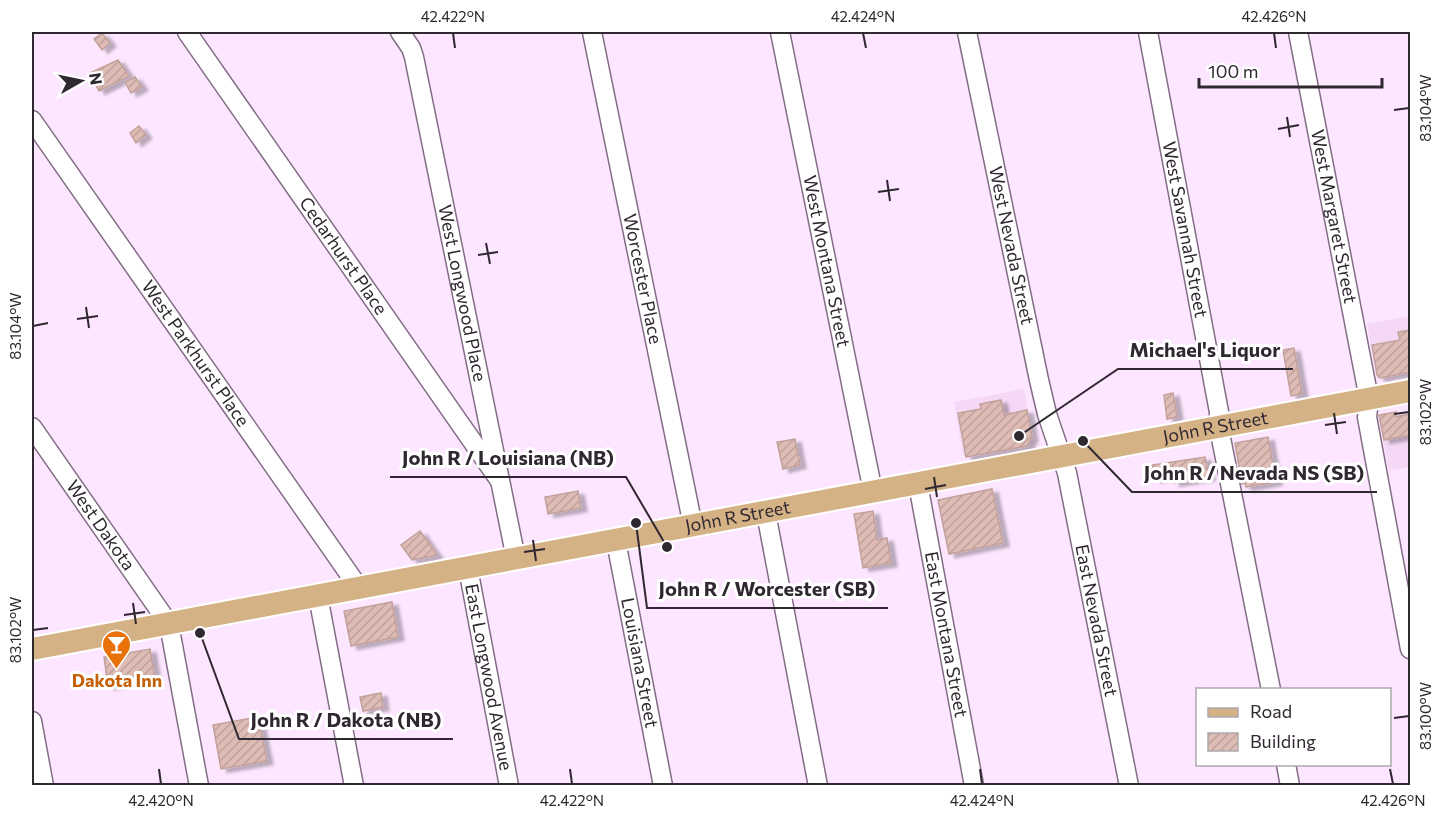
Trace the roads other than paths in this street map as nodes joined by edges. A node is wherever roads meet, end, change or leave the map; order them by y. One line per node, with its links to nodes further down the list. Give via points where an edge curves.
1 (187, 32): 14 (street, Cedarhurst Place)
2 (400, 32): 14 (street, West Longwood Place, via 414,57)
3 (592, 32): 18 (street, Worcester Place)
4 (780, 32): 16 (street, West Montana Street)
5 (967, 32): 13 (street, West Nevada Street, via 1039,380)
6 (1148, 32): 12 (street, West Savannah Street, via 1220,412)
7 (1298, 32): 10 (street, West Margaret Street)
8 (32, 120): 22 (street, West Parkhurst Place)
9 (1410, 391): 10 (main road, John R Street)
10 (1369, 399): 12 (main road, John R Street); 26 (street, West Margaret Street, via 1367,417)
11 (32, 427): 24 (street, West Dakota)
12 (1219, 428): 13 (main road, John R Street); 27 (street, West Savannah Street)
13 (1062, 457): 15 (main road, John R Street); 37 (street, East Nevada Street)
14 (500, 481): 20 (street, West Longwood Place)
15 (918, 484): 16 (main road, John R Street); 36 (street, East Montana Street)
16 (873, 492): 17 (main road, John R Street)
17 (766, 513): 18 (main road, John R Street); 35 (street)
18 (693, 526): 19 (main road, John R Street)
19 (616, 541): 20 (main road, John R Street); 34 (street, Louisiana Street)
20 (516, 559): 21 (main road, John R Street)
21 (468, 568): 22 (main road, John R Street); 33 (street, East Longwood Avenue)
22 (359, 588): 23 (main road, John R Street)
23 (318, 596): 24 (main road, John R Street); 32 (street)
24 (169, 624): 25 (main road, John R Street); 31 (street)
25 (32, 649)
26 (1410, 649)
27 (1271, 688)
28 (32, 721): 30 (street)
29 (1286, 766): 38 (street)
30 (44, 786)
31 (199, 786)
32 (354, 786)
33 (509, 786)
34 (663, 786)
35 (818, 786)
36 (974, 786)
37 (1129, 786)
38 (1290, 786)

